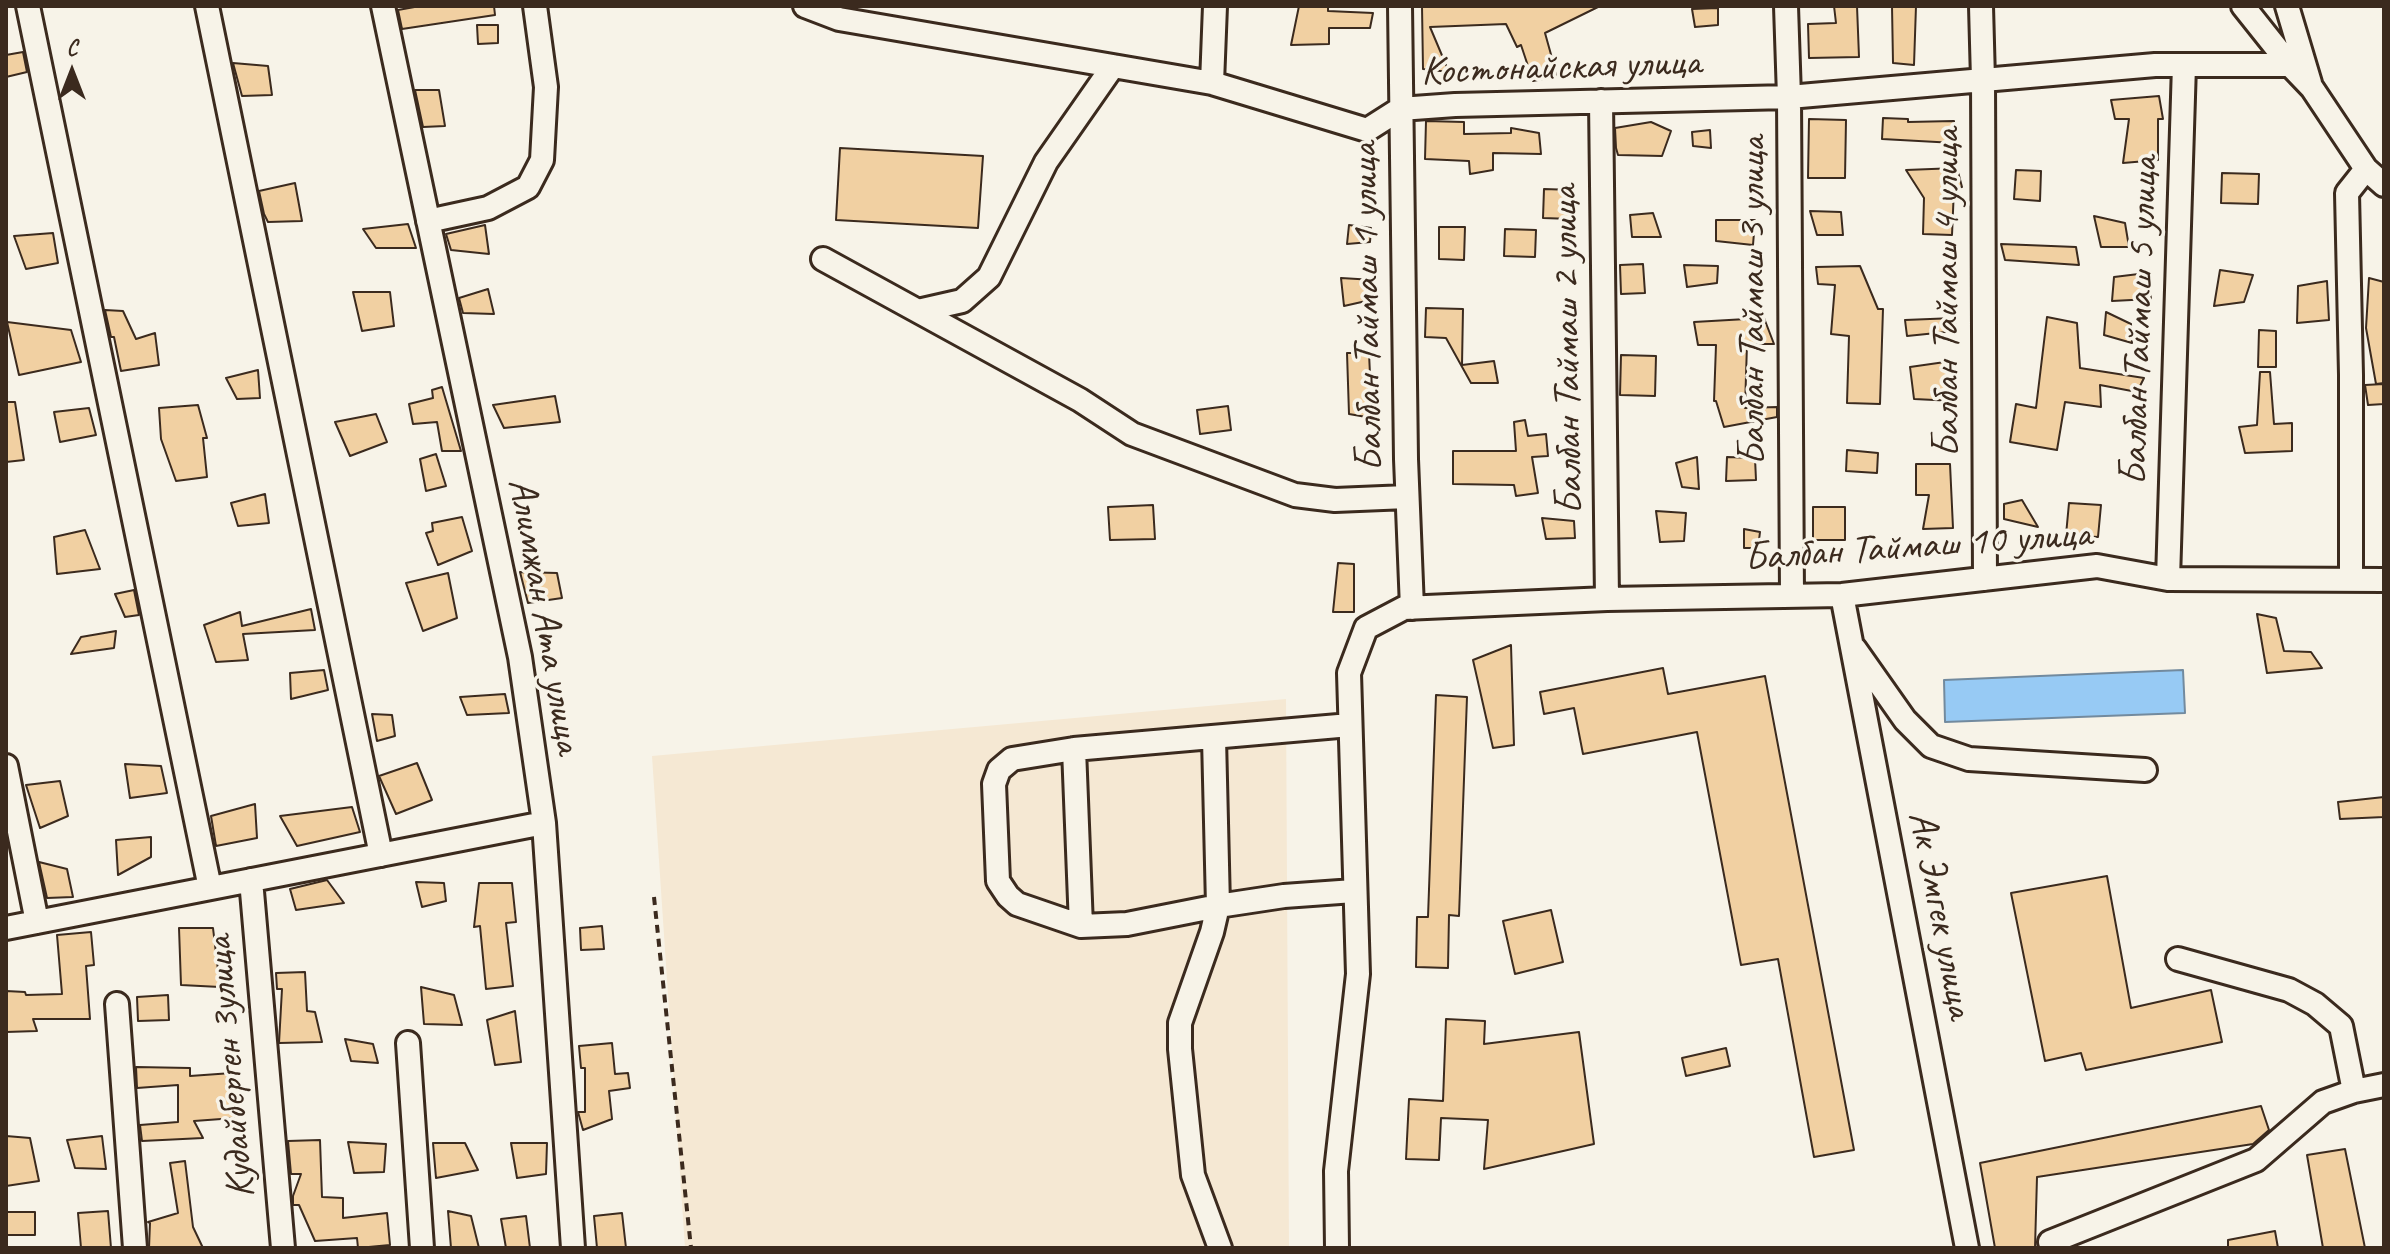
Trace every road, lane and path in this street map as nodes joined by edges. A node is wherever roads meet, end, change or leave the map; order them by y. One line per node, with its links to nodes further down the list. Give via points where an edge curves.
1 (28, 6): 44 (street)
2 (207, 6): 42 (street)
3 (383, 6): 23 (street, Алимжан Ата улица)
4 (535, 6): 23 (street, via 546,87 542,160 528,187 488,208)
5 (805, 6): 14 (street, Костонайская улица, via 839,19)
6 (1215, 6): 16 (street)
7 (1400, 6): 20 (street, Балбан Таймаш 1 улица)
8 (1786, 6): 18 (street, Балбан Таймаш 3 улица)
9 (1981, 6): 15 (street, Балбан Таймаш 4 улица)
10 (2243, 6): 13 (street)
11 (2287, 6): 17 (street)
12 (2184, 65): 13 (street, Костонайская улица); 15 (street, Костонайская улица); 28 (street, Балбан Таймаш 5 улица)
13 (2290, 65): 17 (street)
14 (1113, 66): 16 (street, Костонайская улица); 25 (street, via 1046,162 989,277 962,301)
15 (1983, 80): 18 (street, Костонайская улица); 27 (street, Балбан Таймаш 4 улица)
16 (1212, 83): 20 (street, Костонайская улица, via 1367,130)
17 (2312, 88): 21 (street)
18 (1789, 97): 19 (street, Костонайская улица); 31 (street, Балбан Таймаш 3 улица)
19 (1601, 101): 20 (street, Костонайская улица); 33 (street, Балбан Таймаш 2 улица)
20 (1400, 109): 26 (street, Балбан Таймаш 1 улица)
21 (2366, 169): 22 (street); 29 (street, via 2347,193)
22 (2384, 185)
23 (428, 221): 41 (street, Алимжан Ата улица, via 520,657)
24 (823, 259): 25 (street)
25 (918, 311): 26 (street, via 1132,434 1295,495 1335,500)
26 (1407, 497): 34 (street, Балбан Таймаш 1 улица)
27 (1985, 579): 28 (street, Балбан Таймаш 10 улица, via 2097,566); 32 (street, Балбан Таймаш 10 улица)
28 (2168, 579): 29 (street, Балбан Таймаш 10 улица)
29 (2351, 580): 30 (street, Балбан Таймаш 10 улица)
30 (2384, 580)
31 (1792, 595): 32 (street, Балбан Таймаш 10 улица); 33 (street, Балбан Таймаш 10 улица)
32 (1842, 595): 35 (street, Ак Эмгек улица)
33 (1607, 599): 34 (street, Балбан Таймаш 10 улица)
34 (1412, 608): 36 (street, Балбан Таймаш 10 улица, via 1366,628 1349,673)
35 (1852, 645): 40 (street, via 1905,720 1931,746 1969,759); 64 (street, Ак Эмгек улица)
36 (1350, 725): 37 (street); 45 (street)
37 (1214, 738): 38 (street); 47 (street)
38 (1074, 749): 49 (street); 49 (street, via 1012,759 999,770 994,784 997,867 998,881 1017,904)
39 (6, 766): 48 (street)
40 (2145, 770)
41 (544, 823): 42 (street); 60 (street, Алимжан Ата улица)
42 (381, 855): 43 (street)
43 (251, 880): 44 (street); 58 (street, Кудайберген 3улица)
44 (210, 888): 48 (street)
45 (1354, 891): 47 (street); 63 (street, via 1358,974 1336,1171)
46 (654, 897): 61 (path)
47 (1218, 906): 49 (street, via 1127,924); 62 (street, via 1180,1023 1180,1049 1193,1175)
48 (37, 922): 50 (street)
49 (1081, 926)
50 (6, 928)
51 (2178, 959): 55 (street, via 2289,990 2315,1004 2341,1026)
52 (117, 1004): 57 (street)
53 (408, 1043): 59 (street)
54 (2384, 1085): 55 (street)
55 (2354, 1091): 56 (street, via 2323,1102 2256,1160)
56 (2050, 1242)
57 (135, 1248)
58 (283, 1248)
59 (422, 1248)
60 (573, 1248)
61 (691, 1248)
62 (1220, 1248)
63 (1337, 1248)
64 (1967, 1248)

